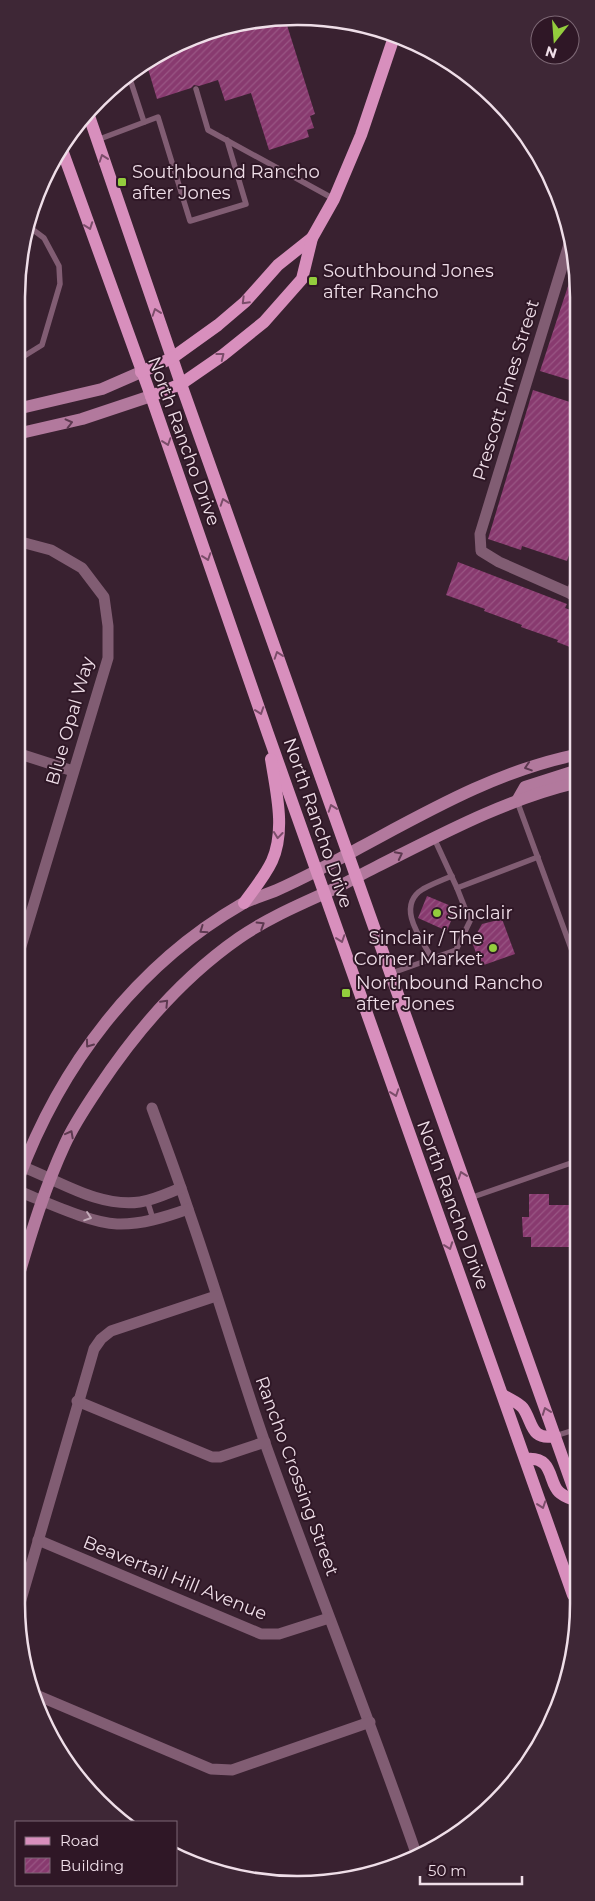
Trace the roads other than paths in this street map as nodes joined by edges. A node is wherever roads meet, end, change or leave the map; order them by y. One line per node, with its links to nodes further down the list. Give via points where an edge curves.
1 (393, 42): 9 (main road, via 361,135)
2 (131, 82): 5 (lane)
3 (196, 89): 7 (lane, via 208,130)
4 (91, 121): 6 (main road, North Rancho Drive)
5 (144, 122): 6 (lane); 7 (lane, via 158,117 190,221 246,204)
6 (97, 140): 14 (main road, North Rancho Drive, one-way to 6)
7 (227, 140): 9 (lane)
8 (64, 157): 15 (main road, North Rancho Drive, one-way to 15)
9 (334, 199): 11 (main road)
10 (33, 230): 13 (lane, via 44,238 60,266 60,284 42,345)
11 (312, 238): 14 (main road, one-way to 14, via 278,265 245,302); 16 (main road, one-way to 11, via 216,361 264,322 302,279)
12 (566, 253): 21 (street, Prescott Pines Street, via 480,534 481,551)
13 (25, 357)
14 (172, 358): 15 (main road); 16 (main road, North Rancho Drive)
15 (141, 372): 17 (main road, North Rancho Drive); 18 (main road, via 102,389)
16 (181, 384): 17 (main road); 30 (main road, North Rancho Drive, one-way to 16)
17 (151, 396): 19 (main road, one-way to 17, via 82,419); 22 (main road, North Rancho Drive, one-way to 22)
18 (25, 407)
19 (25, 432)
20 (25, 543): 25 (street, Blue Opal Way, via 51,550 82,568 104,598 108,658)
21 (570, 594)
22 (268, 734): 32 (main road, North Rancho Drive); 37 (main road, one-way to 37, via 279,819 277,847)
23 (25, 756): 25 (street)
24 (570, 756): 30 (main road, one-way to 30, via 529,766 502,777 431,809)
25 (73, 771): 39 (street, Blue Opal Way)
26 (570, 773): 28 (main road, via 525,787)
27 (570, 785): 28 (main road)
28 (517, 801): 29 (main road); 31 (lane)
29 (434, 838): 33 (lane); 34 (main road, one-way to 29)
30 (348, 854): 32 (main road); 34 (main road, North Rancho Drive)
31 (538, 857): 35 (lane); 41 (lane)
32 (317, 870): 36 (main road, North Rancho Drive); 37 (main road)
33 (452, 876): 35 (lane); 42 (lane, via 421,890 410,912 412,923)
34 (356, 878): 36 (main road); 43 (main road, North Rancho Drive)
35 (457, 888): 42 (lane, via 470,921 456,950)
36 (325, 893): 48 (main road, one-way to 36, via 80,1115 148,1020 207,963 239,938); 58 (main road, North Rancho Drive, one-way to 58)
37 (244, 903): 45 (main road, one-way to 45, via 172,954 114,1011 87,1046)
38 (25, 912): 39 (street)
39 (31, 914): 40 (street, Blue Opal Way)
40 (25, 934)
41 (570, 945)
42 (432, 958): 43 (lane)
43 (392, 973): 51 (main road, North Rancho Drive, one-way to 43)
44 (152, 1108): 49 (street, Rancho Crossing Street)
45 (25, 1156)
46 (570, 1163): 51 (lane)
47 (25, 1168): 48 (street)
48 (50, 1178): 52 (street, via 107,1201); 53 (main road)
49 (181, 1188): 52 (street); 54 (street, Rancho Crossing Street)
50 (25, 1194): 53 (street)
51 (470, 1198): 61 (main road, North Rancho Drive, one-way to 51)
52 (147, 1200): 55 (lane)
53 (42, 1201): 55 (street, one-way to 55, via 103,1222 129,1224); 56 (main road)
54 (188, 1209): 55 (street); 57 (street, Rancho Crossing Street)
55 (153, 1220)
56 (25, 1256)
57 (216, 1296): 59 (street, via 111,1331 94,1349); 62 (street, Rancho Crossing Street)
58 (503, 1395): 61 (main road, via 522,1408 534,1431 546,1437); 63 (main road, North Rancho Drive)
59 (77, 1401): 62 (street, via 212,1458); 66 (street)
60 (570, 1431): 61 (lane)
61 (555, 1436): 64 (main road, North Rancho Drive)
62 (265, 1442): 69 (street, Rancho Crossing Street)
63 (526, 1459): 65 (main road, via 544,1464 559,1492); 68 (main road, North Rancho Drive, one-way to 68)
64 (570, 1479)
65 (570, 1498)
66 (38, 1540): 67 (street); 69 (street, Beavertail Hill Avenue, via 261,1634 279,1634)
67 (25, 1586)
68 (570, 1586)
69 (330, 1618): 71 (street, Rancho Crossing Street)
70 (42, 1697): 71 (street, via 211,1769 232,1770)
71 (370, 1722): 72 (street, Rancho Crossing Street)
72 (415, 1849)

